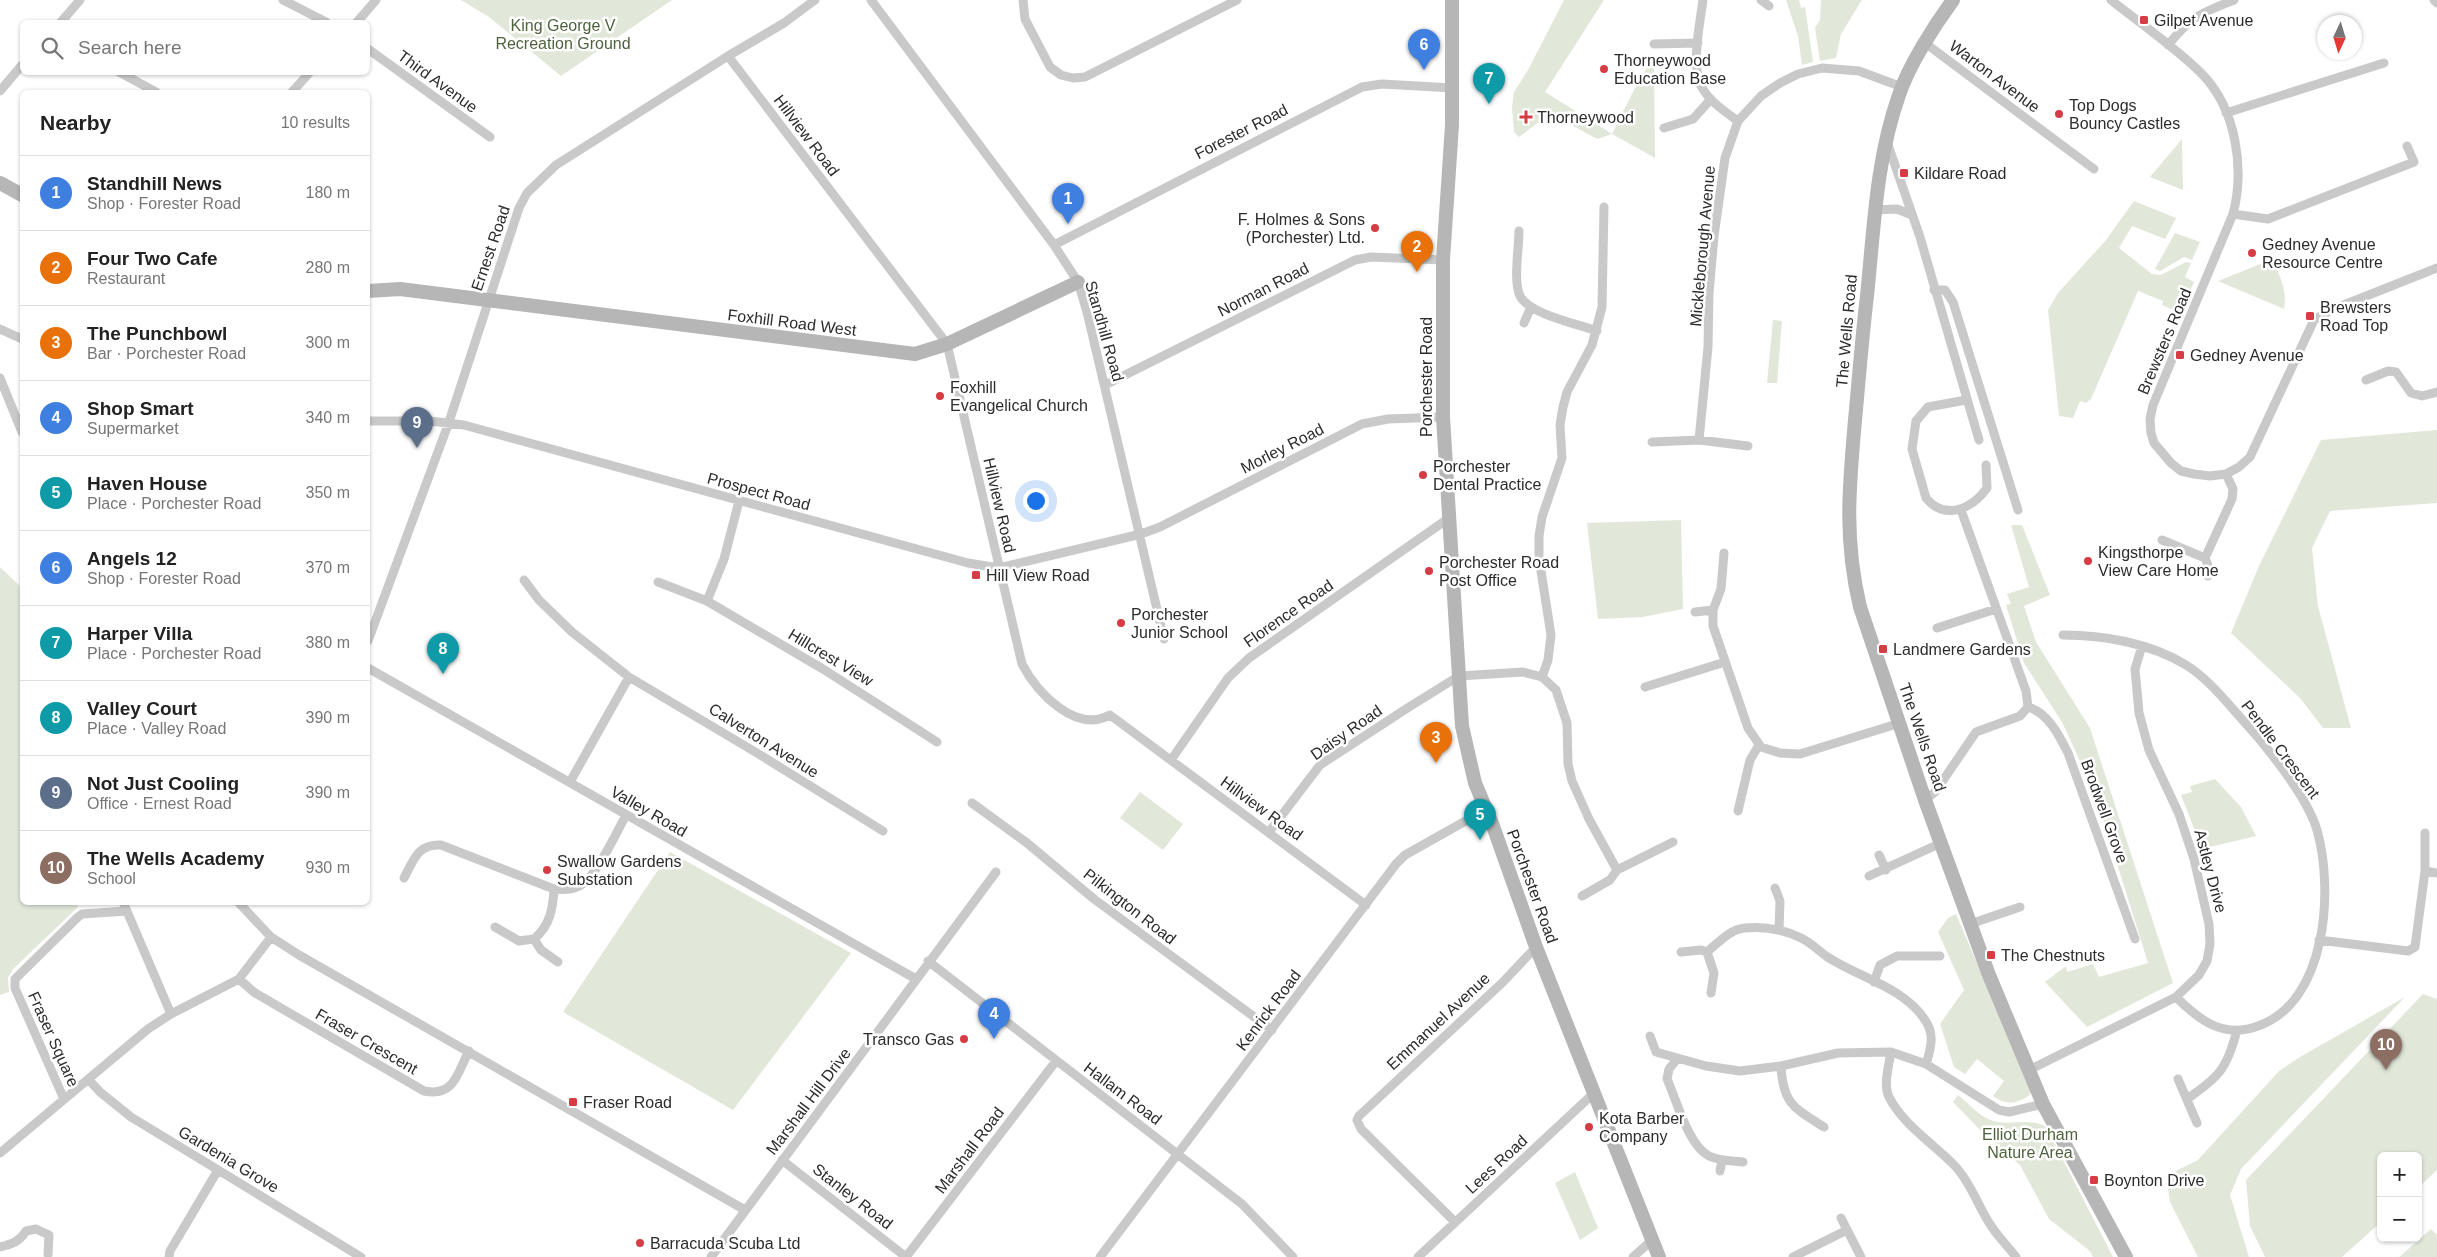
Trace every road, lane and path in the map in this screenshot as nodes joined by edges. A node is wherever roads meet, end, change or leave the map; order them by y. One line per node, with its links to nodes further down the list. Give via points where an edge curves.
1 (80, 0): 17 (street)
2 (283, 0): 18 (street)
3 (376, 0): 19 (street)
4 (815, 0): 25 (street, Ernest Road, via 784,23)
5 (871, 0): 50 (street, Standhill Road)
6 (1024, 0): 7 (street, via 1025,19 1050,67 1073,78 1085,77)
7 (1237, 0)
8 (1452, 0): 31 (street, Porchester Road)
9 (1703, 0): 20 (street)
10 (1761, 0): 16 (street)
11 (1953, 0): 21 (street, The Wells Road)
12 (2111, 0): 23 (street, Brewsters Road)
13 (2234, 0): 23 (street, via 2187,22)
14 (2434, 0): 15 (street)
15 (2437, 3)
16 (1769, 6)
17 (62, 20)
18 (322, 20)
19 (359, 20)
20 (1698, 43): 22 (street); 35 (street, via 1701,85)
21 (1925, 43): 30 (street, The Wells Road); 42 (street, Warton Avenue)
22 (1654, 44)
23 (2168, 45): 36 (street, Brewsters Road, via 2203,75)
24 (370, 50): 39 (street, Third Avenue)
25 (728, 56): 56 (street, Ernest Road, via 556,165 527,192); 62 (street, Hillview Road)
26 (2384, 63): 36 (street)
27 (20, 67): 34 (street)
28 (125, 75): 32 (street)
29 (307, 75): 33 (street)
30 (1902, 87): 37 (street, Mickleborough Avenue, via 1852,70 1822,68 1780,83 1761,96); 40 (street, The Wells Road)
31 (1453, 88): 50 (street, Forester Road, via 1362,86); 51 (street, Porchester Road)
32 (152, 90)
33 (294, 90)
34 (0, 91)
35 (1711, 99): 37 (street); 38 (street, via 1693,119 1674,121)
36 (2226, 113): 47 (street, Brewsters Road, via 2239,166)
37 (1738, 121): 73 (street, Mickleborough Avenue, via 1725,158 1714,236)
38 (1664, 128)
39 (490, 138)
40 (1887, 139): 46 (street, The Wells Road); 48 (street)
41 (2407, 146): 47 (street, via 2414,162 2268,219)
42 (2094, 169)
43 (0, 183): 44 (street)
44 (20, 194)
45 (1604, 207): 60 (street, via 1602,307)
46 (1874, 210): 48 (street, via 1897,209); 107 (street, The Wells Road, via 1848,530 1860,607)
47 (2234, 214): 78 (street, Brewsters Road, via 2153,405 2150,419 2154,443 2171,464 2194,474)
48 (1912, 215): 54 (street)
49 (1519, 231): 57 (street, via 1518,285 1520,295)
50 (1054, 245): 53 (street, Standhill Road)
51 (1444, 260): 65 (street, Norman Road, via 1371,257 1355,260); 69 (street, Porchester Road)
52 (2437, 268): 78 (street, via 2314,320 2250,457)
53 (1078, 282): 62 (street, Foxhill Road West); 65 (street, Standhill Road)
54 (1934, 290): 68 (street); 81 (street, via 1945,290 1953,302)
55 (370, 291): 56 (street, Foxhill Road West, via 400,289)
56 (488, 300): 62 (street, Foxhill Road West, via 902,354 929,351); 71 (street, Ernest Road)
57 (1531, 307): 58 (street); 60 (street)
58 (1524, 323)
59 (0, 329): 61 (street)
60 (1596, 330): 104 (street, via 1592,345 1567,392 1560,425 1562,458 1539,536 1539,558 1551,635)
61 (20, 338)
62 (947, 344): 87 (street, Hillview Road)
63 (0, 378): 66 (street)
64 (2366, 380): 67 (street, via 2388,371 2396,372 2411,393 2422,396)
65 (1105, 385): 83 (street, Standhill Road)
66 (2, 390): 72 (street)
67 (2437, 392)
68 (1966, 400): 74 (street); 80 (street, via 1924,410 1916,421 1912,443 1926,498 1941,510)
69 (1443, 417): 82 (street, Porchester Road); 83 (street, Morley Road, via 1388,419 1362,424 1181,517)
70 (370, 421): 71 (street, Prospect Road)
71 (449, 422): 79 (street, Prospect Road); 97 (street, Ernest Road)
72 (20, 428)
73 (1699, 440): 75 (street); 76 (street)
74 (1979, 440)
75 (1652, 442)
76 (1748, 446)
77 (1986, 465): 80 (street, via 1987,488)
78 (2226, 474): 86 (street, via 2233,489 2232,499)
79 (739, 501): 87 (street, Prospect Road, via 968,563); 91 (street, via 724,560)
80 (1961, 510): 92 (street)
81 (2018, 510)
82 (1449, 518): 103 (street, Porchester Road); 110 (street, Florence Road, via 1249,658 1228,678)
83 (1141, 534): 87 (street, Prospect Road); 98 (street, Standhill Road)
84 (2162, 540): 86 (street)
85 (1724, 553): 93 (street, via 1721,590)
86 (2205, 558): 88 (street)
87 (999, 568): 110 (street, Hillview Road, via 1022,664 1039,690 1081,718 1101,720 1110,715)
88 (2208, 576)
89 (524, 580): 102 (street, Calverton Avenue, via 539,600 572,632)
90 (658, 582): 91 (street, Hillcrest View)
91 (707, 600): 108 (street, Hillcrest View)
92 (1996, 609): 95 (street); 106 (street, via 2028,698)
93 (1712, 610): 94 (street); 100 (street, via 1713,626)
94 (1695, 612)
95 (1937, 628)
96 (2062, 635): 99 (street, Pendle Crescent, via 2088,635)
97 (370, 636)
98 (1164, 639)
99 (2142, 646): 143 (street, Pendle Crescent, via 2187,665 2208,683 2248,726 2309,810 2322,852 2324,885); 154 (street, Astley Drive, via 2135,669 2135,694 2142,730 2180,814 2209,924 2207,961 2199,975)
100 (1725, 662): 105 (street); 109 (street, via 1748,728)
101 (370, 669): 111 (street, Valley Road)
102 (628, 676): 111 (street); 117 (street, Calverton Avenue)
103 (1459, 676): 104 (street, via 1523,672); 114 (street, Porchester Road, via 1463,735); 118 (street, Daisy Road, via 1320,765)
104 (1542, 677): 123 (street, via 1556,690 1563,706 1572,781)
105 (1645, 687)
106 (2028, 706): 112 (street, via 2020,716 1976,732 1935,792); 142 (street, Brodwell Grove, via 2043,715 2068,753)
107 (1900, 723): 109 (street, via 1800,754 1780,753); 112 (street, The Wells Road)
108 (937, 742)
109 (1759, 745): 115 (street, via 1750,760)
110 (1171, 760): 118 (street, Hillview Road)
111 (570, 782): 116 (street, Valley Road)
112 (1925, 800): 121 (street, The Wells Road)
113 (972, 803): 156 (street, Pilkington Road, via 1094,899)
114 (1485, 810): 134 (street, Kenrick Road, via 1405,855); 144 (street, Porchester Road)
115 (1738, 811)
116 (626, 815): 131 (street, via 590,878 569,890); 151 (street, Valley Road)
117 (883, 831)
118 (1269, 832): 134 (street, Hillview Road)
119 (2425, 833): 125 (street)
120 (1674, 842): 123 (street)
121 (1941, 843): 124 (street); 137 (street, The Wells Road)
122 (1879, 855): 124 (street)
123 (1617, 870): 132 (street, via 1610,880)
124 (1886, 870): 128 (street)
125 (2425, 871): 127 (street); 143 (street, via 2415,947 2408,951)
126 (996, 872): 149 (street, Marshall Hill Drive)
127 (2437, 873)
128 (1869, 876)
129 (404, 878): 131 (street, via 419,851 425,846 441,845)
130 (1775, 888): 139 (street, via 1780,901)
131 (554, 889): 141 (street, via 550,917)
132 (1582, 896)
133 (241, 905): 140 (street)
134 (1366, 905): 156 (street, Kenrick Road)
135 (2020, 906): 137 (street)
136 (125, 907): 155 (street, Fraser Square); 169 (street, Fraser Square, via 82,914 15,979 15,988)
137 (1970, 924): 165 (street, The Wells Road)
138 (496, 927): 141 (street, via 519,941)
139 (1779, 930): 146 (street, via 1736,930); 152 (street, via 1804,939 1826,956)
140 (271, 937): 150 (street, Fraser Square); 159 (street)
141 (534, 939): 148 (street, via 541,950)
142 (2135, 939)
143 (2319, 940): 157 (street, Pendle Crescent, via 2305,986 2292,1005 2274,1021)
144 (1536, 947): 168 (street, Porchester Road); 183 (street, Emmanuel Avenue, via 1357,1120 1361,1129)
145 (1681, 952): 146 (street)
146 (1707, 952): 153 (street, via 1714,973)
147 (1940, 956): 152 (street, via 1896,956 1880,965)
148 (558, 962)
149 (928, 962): 151 (street, Marshall Hill Drive); 162 (street, Hallam Road)
150 (239, 979): 155 (street, Fraser Square); 159 (street, Fraser Crescent, via 255,993 424,1091 433,1093 449,1088)
151 (916, 979): 176 (street, Marshall Hill Drive)
152 (1874, 982): 163 (street, via 1910,1004 1926,1020 1932,1037)
153 (1711, 993)
154 (2176, 997): 157 (street, Pendle Crescent, via 2204,1023); 165 (street, Astley Drive)
155 (171, 1014): 166 (street, Fraser Square, via 148,1028)
156 (1272, 1030): 175 (street, Kenrick Road)
157 (2237, 1030): 170 (street, via 2224,1068 2215,1080)
158 (1650, 1036): 161 (street, via 1656,1052)
159 (469, 1051): 181 (street)
160 (1891, 1052): 163 (street); 164 (street, via 1838,1053); 199 (street, via 1887,1072 1888,1095 1903,1118 1956,1167 1988,1221)
161 (1678, 1058): 164 (street, via 1740,1071); 177 (street, via 1672,1063 1667,1079 1696,1146 1709,1156)
162 (1056, 1061): 175 (street, Hallam Road); 191 (street, Marshall Road)
163 (1926, 1064): 171 (street, via 1999,1110 2009,1112)
164 (1782, 1066): 173 (street, via 1782,1087 1790,1102)
165 (2029, 1070): 171 (street, The Wells Road)
166 (88, 1079): 169 (street, Fraser Square); 179 (street, Gardenia Grove, via 131,1117)
167 (2178, 1079): 170 (street)
168 (1594, 1093): 183 (street, Lees Road); 185 (street, Porchester Road)
169 (64, 1099): 174 (street, Fraser Square)
170 (2187, 1099): 172 (street)
171 (2044, 1104): 200 (street, The Wells Road)
172 (2197, 1123)
173 (1824, 1127)
174 (0, 1153)
175 (1178, 1154): 192 (street, Kenrick Road); 193 (street, Hallam Road, via 1242,1204)
176 (782, 1160): 181 (street, Marshall Hill Drive); 191 (street, Stanley Road)
177 (1722, 1160): 178 (street); 180 (street)
178 (1743, 1162)
179 (218, 1170): 188 (street, via 170,1250); 189 (street, Gardenia Grove)
180 (1720, 1171)
181 (745, 1210): 190 (street, Marshall Hill Drive)
182 (1841, 1218): 184 (street)
183 (1455, 1222): 194 (street, Lees Road)
184 (1847, 1230): 197 (street); 198 (street)
185 (1652, 1240): 195 (street); 196 (street, Porchester Road)
186 (0, 1247): 187 (street, via 15,1243 26,1231 36,1229 49,1235)
187 (48, 1255)
188 (169, 1257)
189 (361, 1257)
190 (711, 1257)
191 (906, 1257)
192 (1100, 1257)
193 (1293, 1257)
194 (1418, 1257)
195 (1633, 1257)
196 (1659, 1257)
197 (1793, 1257)
198 (1861, 1257)
199 (2016, 1257)
200 (2126, 1257)

